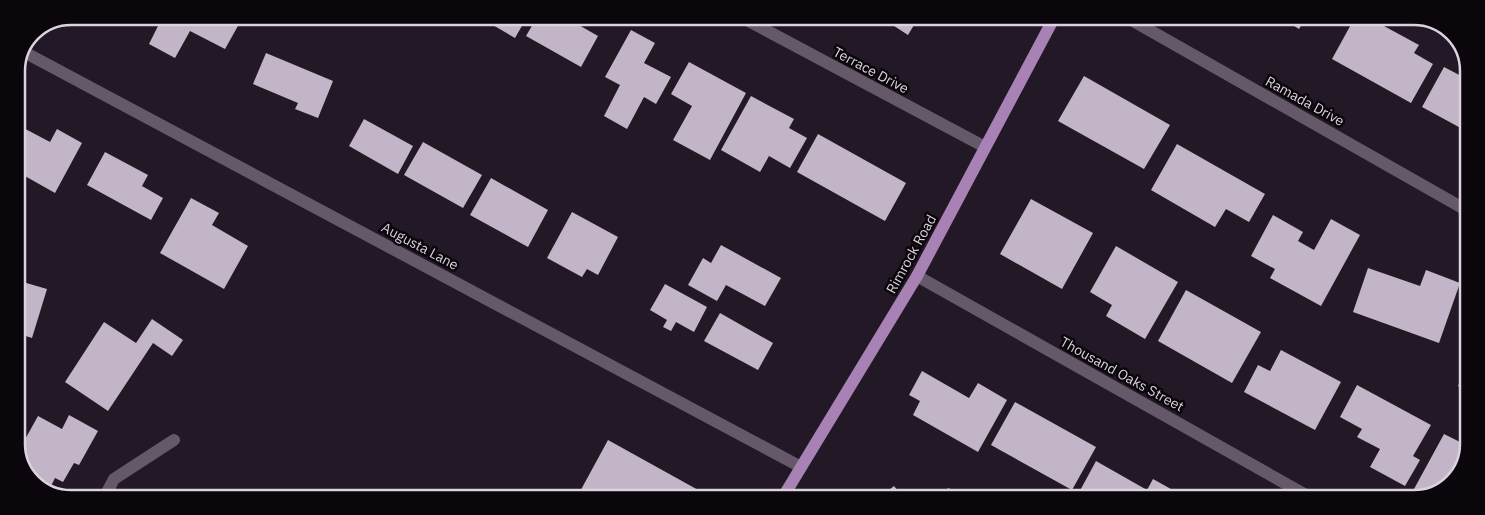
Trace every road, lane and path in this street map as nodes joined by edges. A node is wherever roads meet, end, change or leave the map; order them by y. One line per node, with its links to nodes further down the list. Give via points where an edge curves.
1 (756, 25): 5 (street, Terrace Drive)
2 (1050, 25): 5 (main road, Rimrock Road)
3 (1140, 25): 6 (street, Ramada Drive)
4 (29, 55): 9 (street, Augusta Lane)
5 (984, 148): 7 (main road, Rimrock Road)
6 (1460, 205)
7 (917, 276): 9 (main road, Rimrock Road); 12 (street, Thousand Oaks Street)
8 (174, 440): 10 (street, via 114,479)
9 (801, 466): 11 (main road, Rimrock Road)
10 (108, 490)
11 (787, 490)
12 (1299, 490)

